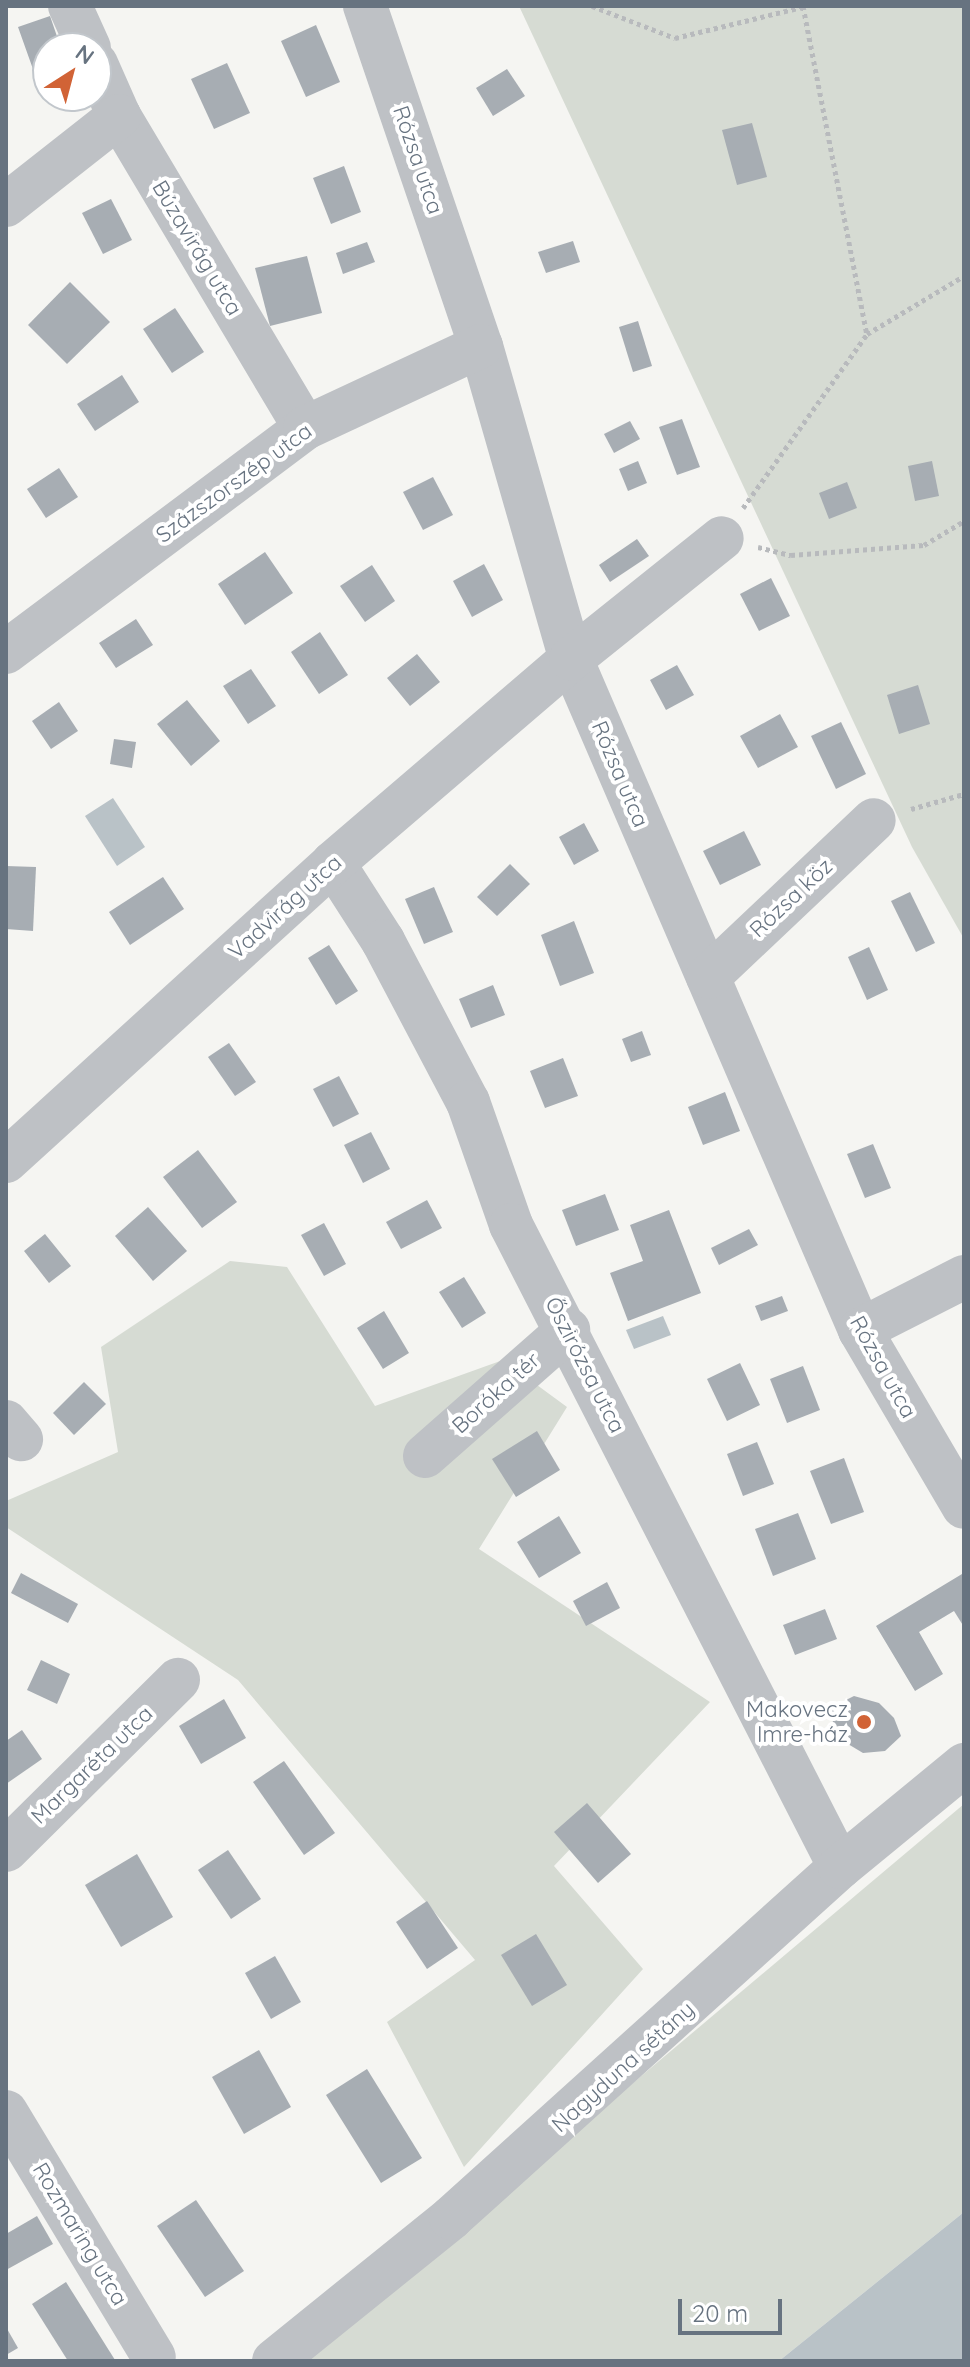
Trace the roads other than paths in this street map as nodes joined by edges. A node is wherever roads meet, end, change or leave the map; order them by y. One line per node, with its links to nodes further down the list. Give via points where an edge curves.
1 (70, 6): 3 (street)
2 (365, 6): 7 (street, Rózsa utca)
3 (82, 32)
4 (112, 100): 5 (street, Búzavirág utca)
5 (119, 116): 6 (street); 8 (street, Búzavirág utca)
6 (6, 205)
7 (481, 346): 8 (street, Százszorszép utca); 11 (street, Rózsa utca)
8 (305, 428): 10 (street, Százszorszép utca)
9 (722, 538): 11 (street, Vadvirág utca)
10 (6, 652)
11 (571, 659): 13 (street, Vadvirág utca); 14 (street, Rózsa utca)
12 (874, 820): 14 (street, Rózsa köz)
13 (333, 863): 15 (street, Vadvirág utca); 17 (street, Őszirózsa utca, via 383,941 468,1102 511,1225)
14 (708, 977): 18 (street, Rózsa utca)
15 (6, 1161)
16 (964, 1277): 18 (street)
17 (568, 1330): 19 (street, Boróka tér); 24 (street, Őszirózsa utca)
18 (860, 1330): 20 (street, Rózsa utca)
19 (425, 1456)
20 (964, 1507)
21 (178, 1680): 23 (street, Margaréta utca)
22 (964, 1765): 24 (street, Nagyduna sétány)
23 (6, 1850)
24 (840, 1867): 27 (street, Nagyduna sétány, via 451,2218)
25 (6, 2112): 26 (street, Rozmaring utca)
26 (154, 2357)
27 (274, 2361)

